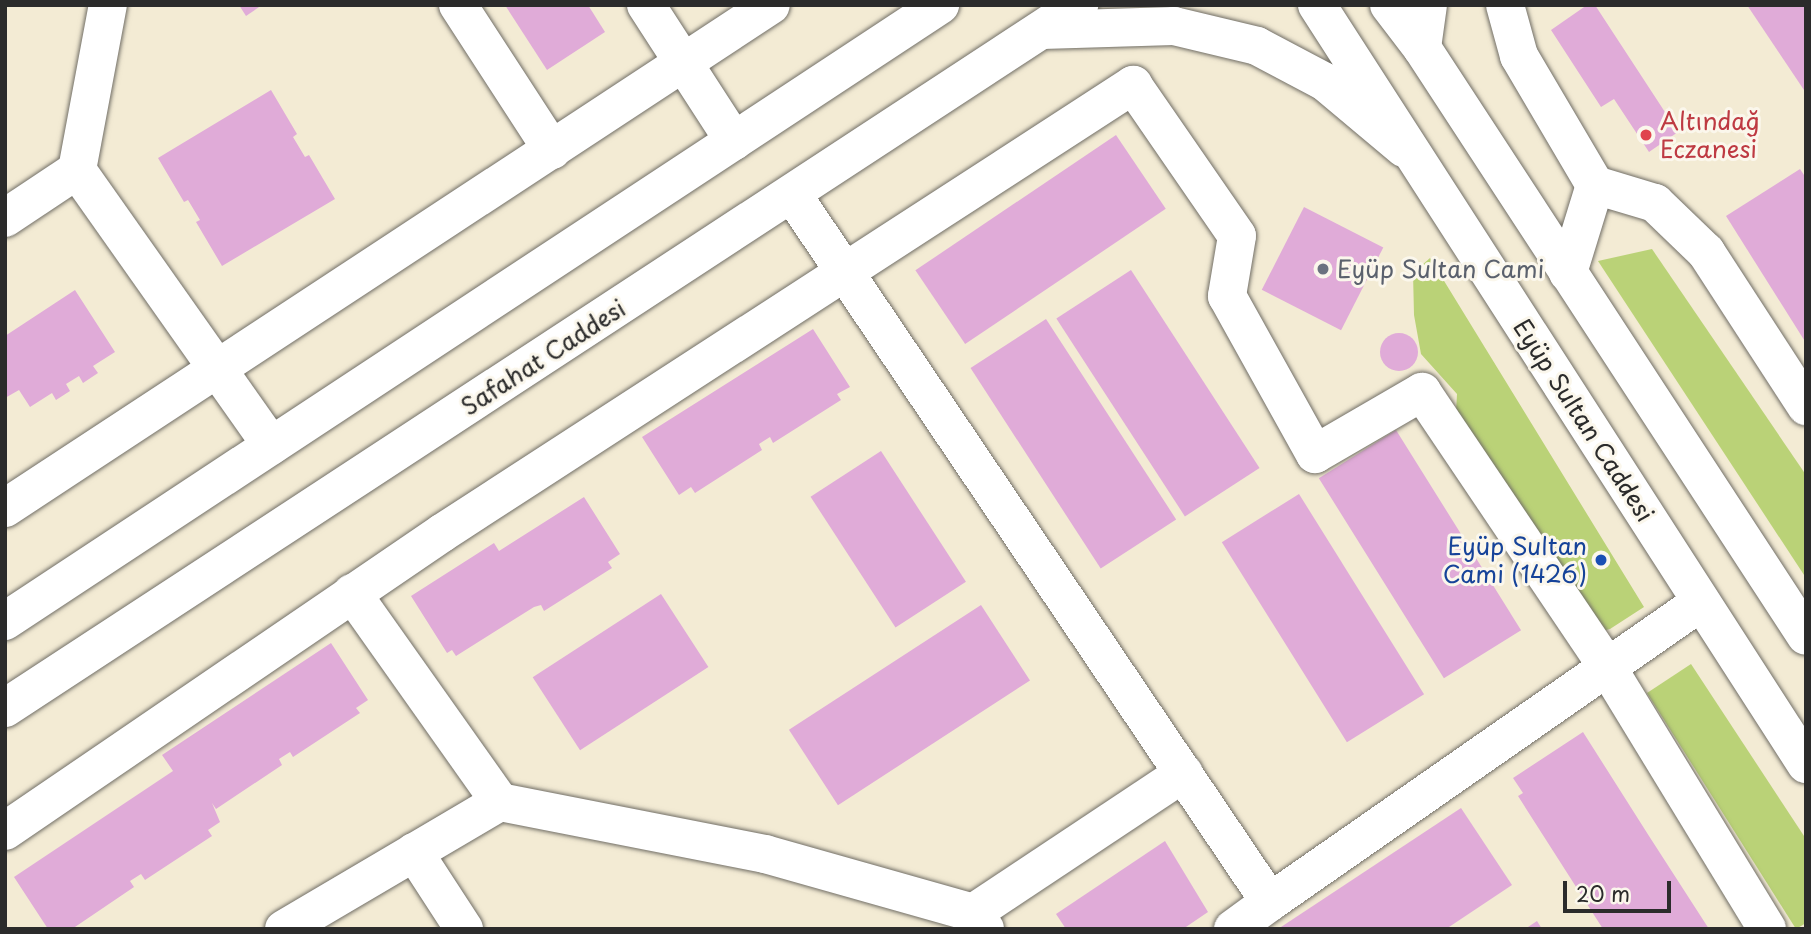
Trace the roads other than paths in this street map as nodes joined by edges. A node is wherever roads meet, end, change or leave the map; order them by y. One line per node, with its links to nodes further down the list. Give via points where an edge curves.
1 (107, 5): 17 (street)
2 (458, 5): 15 (street)
3 (646, 5): 13 (street)
4 (771, 5): 13 (street)
5 (940, 5): 14 (street)
6 (1079, 5): 11 (street, Safahat Caddesi)
7 (1317, 5): 16 (street, Eyüp Sultan Caddesi)
8 (1389, 5): 12 (street)
9 (1428, 5): 12 (street)
10 (1506, 5): 18 (street, via 1519,56)
11 (1042, 30): 16 (street, via 1174,26 1257,46 1325,82); 19 (street, Safahat Caddesi)
12 (1422, 48): 22 (street)
13 (683, 63): 14 (street); 15 (street)
14 (734, 141): 25 (street)
15 (552, 150): 23 (street)
16 (1417, 159): 28 (street, Eyüp Sultan Caddesi)
17 (77, 170): 20 (street); 23 (street)
18 (1595, 186): 22 (street); 24 (street, via 1655,203 1706,252)
19 (792, 194): 21 (street); 32 (street, Safahat Caddesi)
20 (5, 218)
21 (843, 269): 27 (street); 31 (street, via 1133,85 1237,236 1227,296 1315,454 1422,392); 34 (street)
22 (1569, 273): 30 (street)
23 (218, 369): 25 (street); 26 (street)
24 (1806, 406)
25 (271, 444): 29 (street)
26 (5, 508)
27 (352, 593): 35 (street); 36 (street)
28 (1701, 602): 31 (street); 33 (street, Eyüp Sultan Caddesi)
29 (5, 621)
30 (1806, 636)
31 (1606, 665): 38 (street); 43 (street)
32 (5, 708)
33 (1806, 764)
34 (1184, 773): 38 (street); 39 (street)
35 (500, 802): 37 (street); 39 (street, via 765,854)
36 (5, 831)
37 (414, 852): 40 (street); 41 (street)
38 (1270, 902): 42 (street)
39 (979, 921)
40 (284, 929)
41 (464, 929)
42 (1233, 929)
43 (1767, 929)

